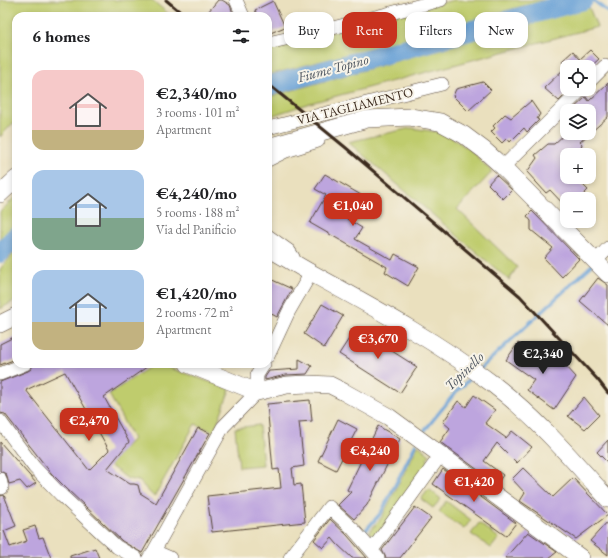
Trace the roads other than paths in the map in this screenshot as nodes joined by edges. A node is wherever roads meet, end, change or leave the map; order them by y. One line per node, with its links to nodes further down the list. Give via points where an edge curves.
1 (236, 0): 3 (street)
2 (441, 0): 4 (street)
3 (241, 12)
4 (272, 42)
5 (605, 66): 6 (street)
6 (596, 75)
7 (442, 84): 10 (street, VIA TAGLIAMENTO)
8 (575, 96): 13 (street)
9 (382, 118): 11 (main road, VIA TAGLIAMENTO, via 367,119); 12 (street, VIA TAGLIAMENTO); 13 (main road, VIA TAGLIAMENTO, via 410,117 440,122 464,134)
10 (272, 127)
11 (272, 145)
12 (272, 158)
13 (503, 167): 19 (main road, VIA TAGLIAMENTO)
14 (12, 183): 15 (main road)
15 (0, 194)
16 (272, 239): 20 (street, via 289,251)
17 (608, 248): 19 (street)
18 (272, 250): 20 (main road)
19 (595, 262): 21 (main road, VIA TAGLIAMENTO)
20 (305, 269): 24 (street); 31 (main road, via 440,347 467,366 538,423)
21 (608, 274)
22 (12, 318): 23 (main road)
23 (0, 324)
24 (272, 348)
25 (15, 368): 28 (street)
26 (198, 368): 29 (main road)
27 (261, 368): 29 (street, via 257,375)
28 (0, 374)
29 (257, 392): 32 (main road, via 287,385 330,385 389,417); 35 (street, via 223,427)
30 (0, 422): 37 (street, via 34,466 61,495 117,546)
31 (569, 455): 33 (main road, via 591,467); 34 (main road)
32 (440, 456): 36 (street); 40 (main road)
33 (608, 485)
34 (608, 499)
35 (152, 554): 38 (street)
36 (375, 554): 39 (street, via 354,529 329,507)
37 (136, 558)
38 (170, 558)
39 (290, 558)
40 (581, 558)

